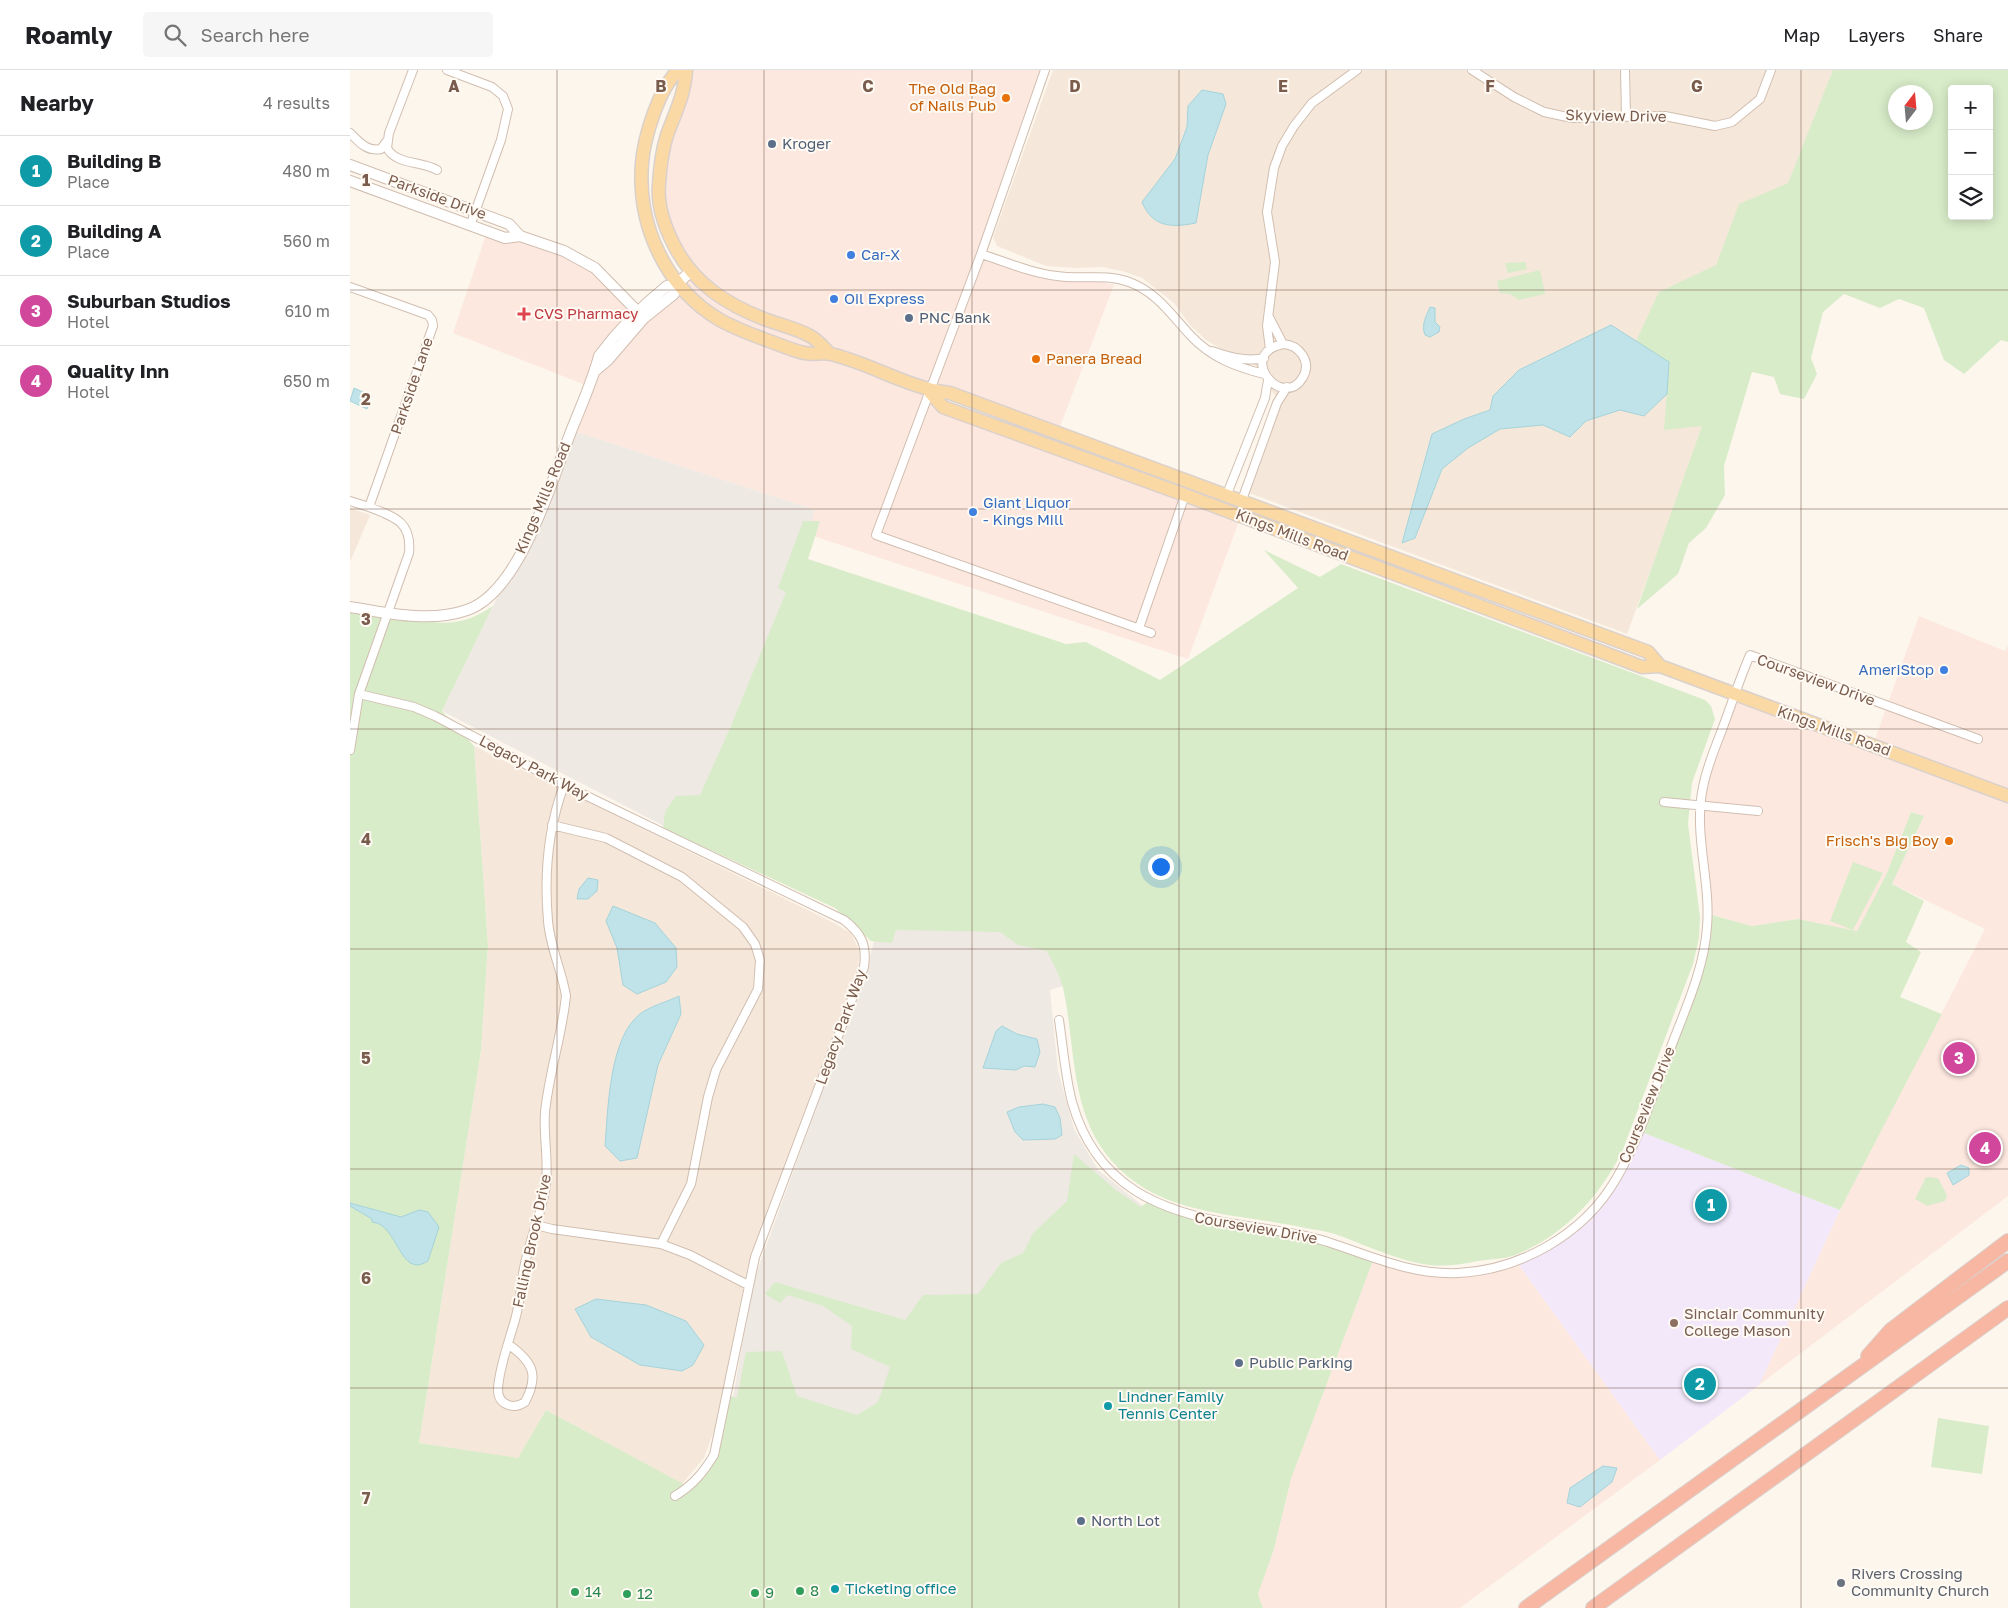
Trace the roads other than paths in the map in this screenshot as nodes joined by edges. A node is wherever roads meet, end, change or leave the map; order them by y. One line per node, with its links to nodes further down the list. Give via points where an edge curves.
1 (413, 70): 12 (street)
2 (447, 70): 16 (street, via 492,87 503,96 508,109)
3 (678, 70): 21 (main road, via 670,77 648,132 641,173 646,221)
4 (686, 70): 20 (main road, via 686,86 661,161 659,194 666,230)
5 (1045, 70): 19 (street)
6 (1472, 70): 10 (street, Skyview Drive, via 1544,112 1572,118)
7 (1625, 70): 10 (street)
8 (1771, 70): 10 (street, Skyview Drive, via 1760,100 1732,122 1715,126 1665,116)
9 (1352, 71): 24 (street, via 1312,103 1282,146 1274,168 1267,212 1275,262)
10 (1626, 116)
11 (350, 133): 12 (street, via 373,150 381,149)
12 (386, 142): 14 (street, via 388,151 397,158 423,163)
13 (350, 165): 16 (street, Parkside Drive)
14 (437, 170)
15 (350, 181): 17 (street, Parkside Drive)
16 (475, 212): 17 (street); 18 (street, Parkside Drive, via 509,224)
17 (470, 226): 18 (street, Parkside Drive, via 505,238)
18 (520, 236): 23 (street, Parkside Drive, via 564,251 595,268)
19 (981, 254): 27 (street, via 1037,273 1129,282 1165,305); 33 (street)
20 (690, 272): 21 (street, Kings Mills Road); 28 (main road, Kings Mills Road, via 733,306 811,336)
21 (676, 285): 23 (street, Kings Mills Road, via 667,286); 28 (main road, Kings Mills Road, via 720,320 744,332 806,354); 30 (street, Kings Mills Road, via 674,294 644,318 608,361)
22 (350, 287): 38 (street, Parkside Lane, via 428,315 433,326)
23 (637, 311): 30 (street, Kings Mills Road, via 599,356)
24 (1269, 317): 25 (street); 26 (street)
25 (1283, 344): 26 (street); 32 (street, via 1301,352 1306,364 1300,381)
26 (1270, 349): 29 (street)
27 (1207, 350): 29 (street, via 1248,360); 31 (street, via 1234,366)
28 (830, 354): 33 (main road, Kings Mills Road)
29 (1264, 358): 31 (street)
30 (595, 371): 40 (street, Kings Mills Road, via 534,528 507,577 482,602 467,610 427,616)
31 (1266, 377): 32 (street, via 1280,387); 35 (street, via 1265,398)
32 (1287, 387): 36 (street, via 1277,403)
33 (929, 391): 34 (main road, Kings Mills Road, via 943,407); 35 (main road, Kings Mills Road, via 950,393); 41 (street, via 876,535)
34 (1185, 494): 41 (street); 43 (main road, Kings Mills Road, via 1642,667)
35 (1227, 494): 36 (main road, Kings Mills Road)
36 (1242, 500): 43 (main road, Kings Mills Road, via 1648,652)
37 (350, 501): 38 (street)
38 (369, 507): 40 (street, via 400,521 410,539 409,553)
39 (350, 607): 40 (street, Kings Mills Road)
40 (387, 613): 44 (street)
41 (1139, 628): 42 (street)
42 (1151, 633)
43 (1660, 666): 45 (main road, Kings Mills Road)
44 (359, 694): 47 (street); 48 (street, Legacy Park Way, via 414,707 435,716)
45 (1735, 694): 46 (street, Courseview Drive, via 1750,655); 49 (main road, Kings Mills Road); 51 (street, Courseview Drive, via 1712,756)
46 (1978, 739)
47 (350, 750)
48 (564, 784): 53 (street, Falling Brook Drive); 59 (street, Legacy Park Way, via 844,920 864,941 864,968 755,1257)
49 (2008, 796)
50 (1664, 802): 51 (street)
51 (1700, 805): 52 (street); 54 (street, Courseview Drive, via 1699,829 1708,914 1705,948 1692,991 1633,1145 1615,1181 1590,1213 1547,1246 1516,1261 1470,1272 1436,1273 1409,1269 1326,1241 1200,1219 1150,1200 1107,1167 1088,1139 1072,1101)
52 (1758, 810)
53 (552, 825): 55 (street, Falling Brook Drive, via 548,922 566,996 545,1112 548,1162); 57 (street, via 606,838 682,877 743,927 755,944 760,960 758,989 716,1070 691,1184)
54 (1060, 1020)
55 (536, 1225): 57 (street, via 552,1230); 61 (street, Falling Brook Drive)
56 (2008, 1241): 62 (highway, via 1891,1330)
57 (660, 1244): 59 (street, via 690,1255)
58 (2008, 1261): 62 (highway)
59 (748, 1286): 63 (street, Legacy Park Way, via 714,1455 701,1475)
60 (2008, 1308): 65 (highway)
61 (508, 1344): 61 (street, Falling Brook Drive, via 498,1390 500,1400 516,1406 525,1402 534,1378 524,1355)
62 (1846, 1380): 64 (highway)
63 (675, 1496)
64 (1526, 1608)
65 (1593, 1608)

